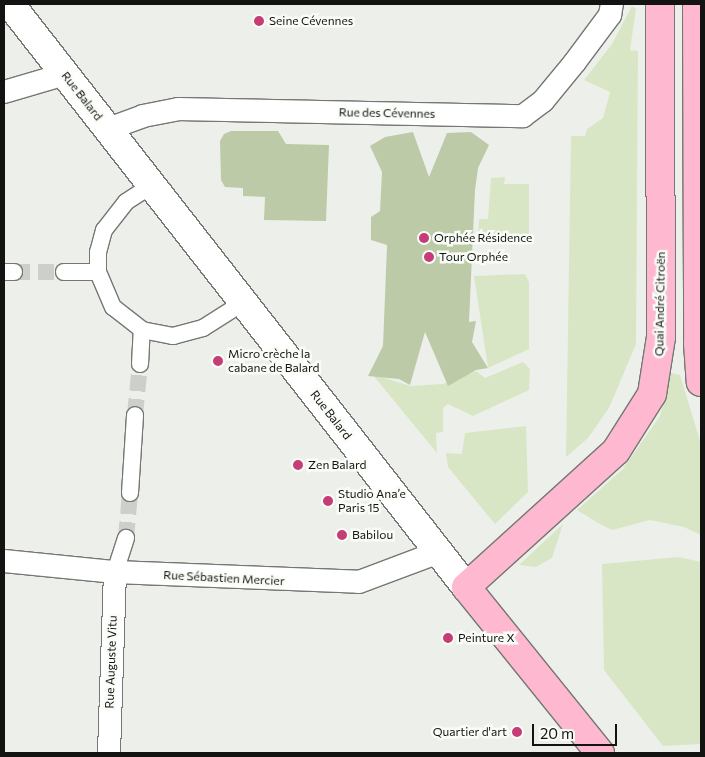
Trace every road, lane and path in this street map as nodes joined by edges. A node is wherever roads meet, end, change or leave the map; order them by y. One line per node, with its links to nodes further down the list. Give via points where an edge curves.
1 (10, 4): 5 (street, Rue Balard)
2 (612, 4): 7 (street, Rue des Cévennes, via 610,15 575,62 543,101 523,116 178,109 143,116)
3 (660, 4): 21 (main road, Quai André Citroën, via 661,337 652,394 616,451)
4 (697, 4): 14 (main road, via 698,343)
5 (65, 74): 6 (street); 7 (street, Rue Balard)
6 (4, 92)
7 (108, 129): 8 (street, Rue Balard)
8 (152, 185): 10 (street, via 126,202 104,230 98,252); 11 (street, Rue Balard)
9 (64, 272): 10 (street)
10 (98, 272): 12 (street, via 113,307)
11 (244, 302): 12 (street, via 203,328 173,336); 18 (street, Rue Balard)
12 (142, 330): 13 (street)
13 (140, 364)
14 (701, 382)
15 (136, 415): 16 (street)
16 (130, 493)
17 (126, 538): 20 (street)
18 (439, 552): 20 (street, Rue Sébastien Mercier, via 359,582); 21 (street, Rue Balard)
19 (4, 561): 20 (street, Rue Sébastien Mercier)
20 (115, 572): 22 (street, Rue Auguste Vitu)
21 (466, 587): 23 (main road, Rue Balard)
22 (108, 753)
23 (600, 753)

